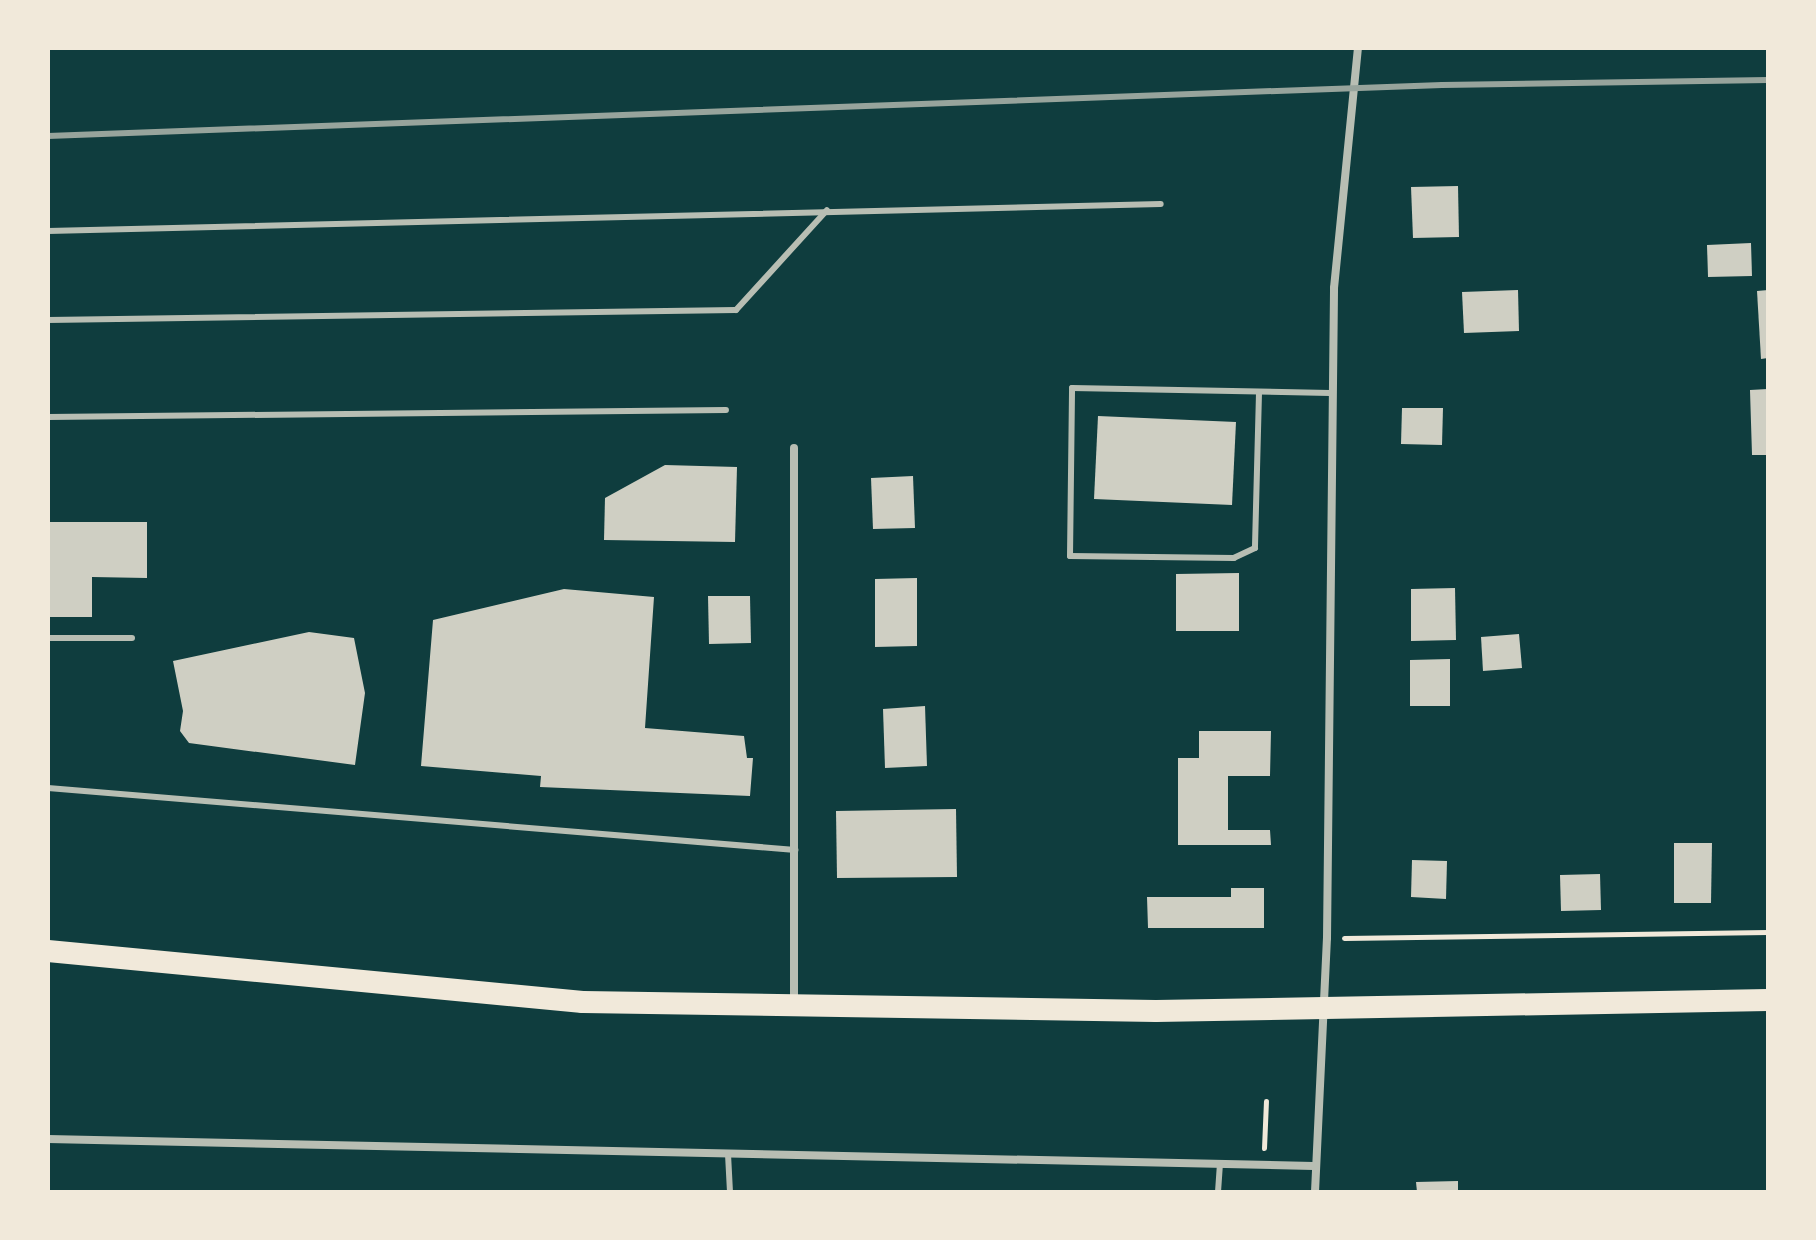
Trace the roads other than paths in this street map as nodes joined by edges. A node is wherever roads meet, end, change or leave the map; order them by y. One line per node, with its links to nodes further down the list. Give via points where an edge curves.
1 (1358, 48): 7 (street, via 1334,288)
2 (1161, 204): 3 (lane)
3 (827, 210): 4 (lane); 5 (lane, via 736,310)
4 (48, 231)
5 (48, 320)
6 (1259, 393): 6 (lane, via 1255,548 1234,558 1070,556 1072,388); 7 (lane)
7 (1330, 393): 18 (street)
8 (726, 410): 9 (lane)
9 (48, 417)
10 (794, 448): 14 (street)
11 (48, 638): 12 (lane)
12 (132, 638)
13 (48, 788): 14 (lane)
14 (795, 850): 17 (street)
15 (48, 951): 17 (highway, via 583,1002)
16 (1768, 1000): 18 (highway)
17 (794, 1007): 18 (highway)
18 (1325, 1010): 22 (street)
19 (48, 1139): 20 (street)
20 (728, 1154): 21 (street); 23 (lane)
21 (1220, 1164): 22 (street); 24 (lane)
22 (1314, 1166): 25 (street)
23 (730, 1192)
24 (1218, 1192)
25 (1315, 1192)

